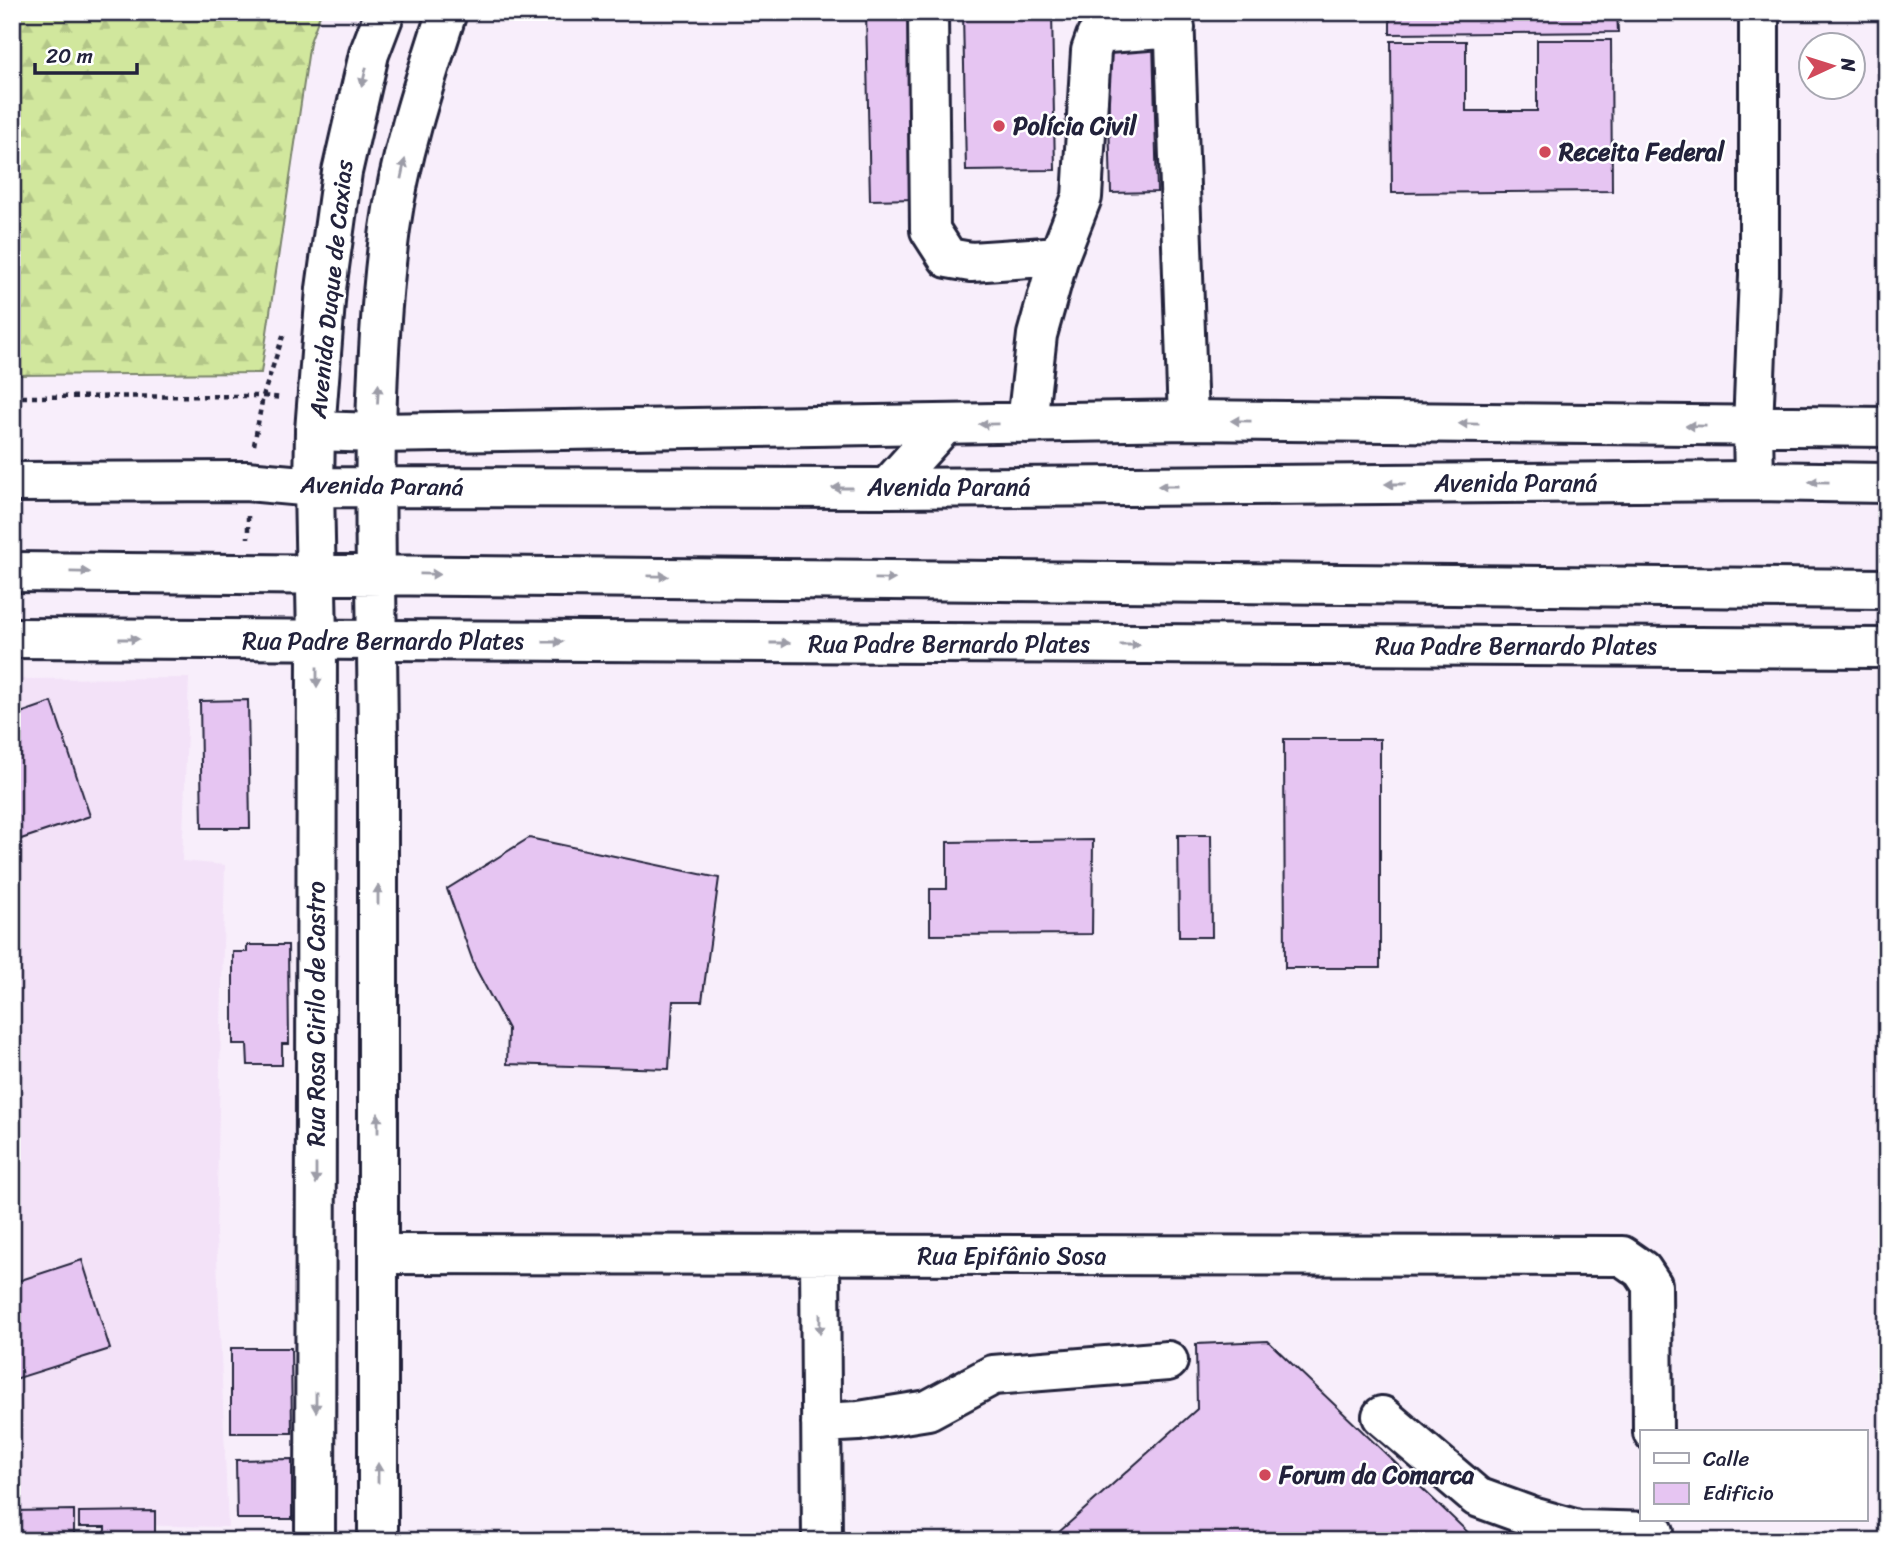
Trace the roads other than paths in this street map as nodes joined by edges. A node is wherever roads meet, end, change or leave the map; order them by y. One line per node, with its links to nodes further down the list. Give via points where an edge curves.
1 (385, 12): 12 (main road, Avenida Duque de Caxias, one-way to 12, via 369,54 342,172 326,289)
2 (447, 12): 13 (main road, one-way to 2, via 391,225 414,114)
3 (928, 12): 6 (main road, via 930,230 948,258 971,262)
4 (1759, 12): 10 (main road, via 1759,275)
5 (1175, 20): 6 (main road, via 1096,37 1091,51 1082,197); 7 (main road)
6 (1059, 256): 8 (main road, via 1037,335)
7 (1188, 421): 8 (main road); 10 (main road, one-way to 7)
8 (1027, 423): 9 (main road, one-way to 9)
9 (945, 424): 13 (main road); 19 (main road)
10 (1753, 427): 11 (main road); 14 (main road)
11 (1887, 427)
12 (315, 431): 13 (main road); 17 (main road, Avenida Duque de Caxias)
13 (376, 433): 18 (main road)
14 (1754, 481): 16 (main road, Avenida Paraná, one-way to 14); 19 (main road, Avenida Paraná, one-way to 19)
15 (12, 482): 17 (main road, Avenida Paraná, via 246,481)
16 (1887, 483)
17 (314, 487): 18 (main road, Avenida Paraná); 21 (main road, Rua Rosa Cirilo de Castro)
18 (375, 487): 19 (main road, Avenida Paraná, one-way to 18); 22 (main road)
19 (887, 488)
20 (12, 572): 21 (main road, one-way to 21)
21 (316, 573): 22 (main road); 25 (main road, Rua Rosa Cirilo de Castro)
22 (376, 573): 23 (main road, one-way to 23); 26 (main road)
23 (1887, 589)
24 (12, 638): 25 (main road, Rua Padre Bernardo Plates, one-way to 25)
25 (317, 640): 26 (main road, Rua Padre Bernardo Plates); 35 (main road, Rua Rosa Cirilo de Castro, one-way to 35)
26 (378, 642): 27 (main road, Rua Padre Bernardo Plates, one-way to 27); 28 (main road, one-way to 26)
27 (1887, 648)
28 (378, 1254): 29 (main road, Rua Epifânio Sosa); 36 (main road, one-way to 28)
29 (820, 1256): 32 (main road, one-way to 32); 33 (main road, Rua Epifânio Sosa, via 1622,1256 1642,1270 1652,1285)
30 (1168, 1361): 32 (main road, via 993,1375 928,1410)
31 (1382, 1416): 34 (main road, via 1477,1497 1578,1530)
32 (821, 1423): 37 (main road)
33 (1653, 1430)
34 (1654, 1531)
35 (315, 1541)
36 (378, 1541)
37 (822, 1541)

